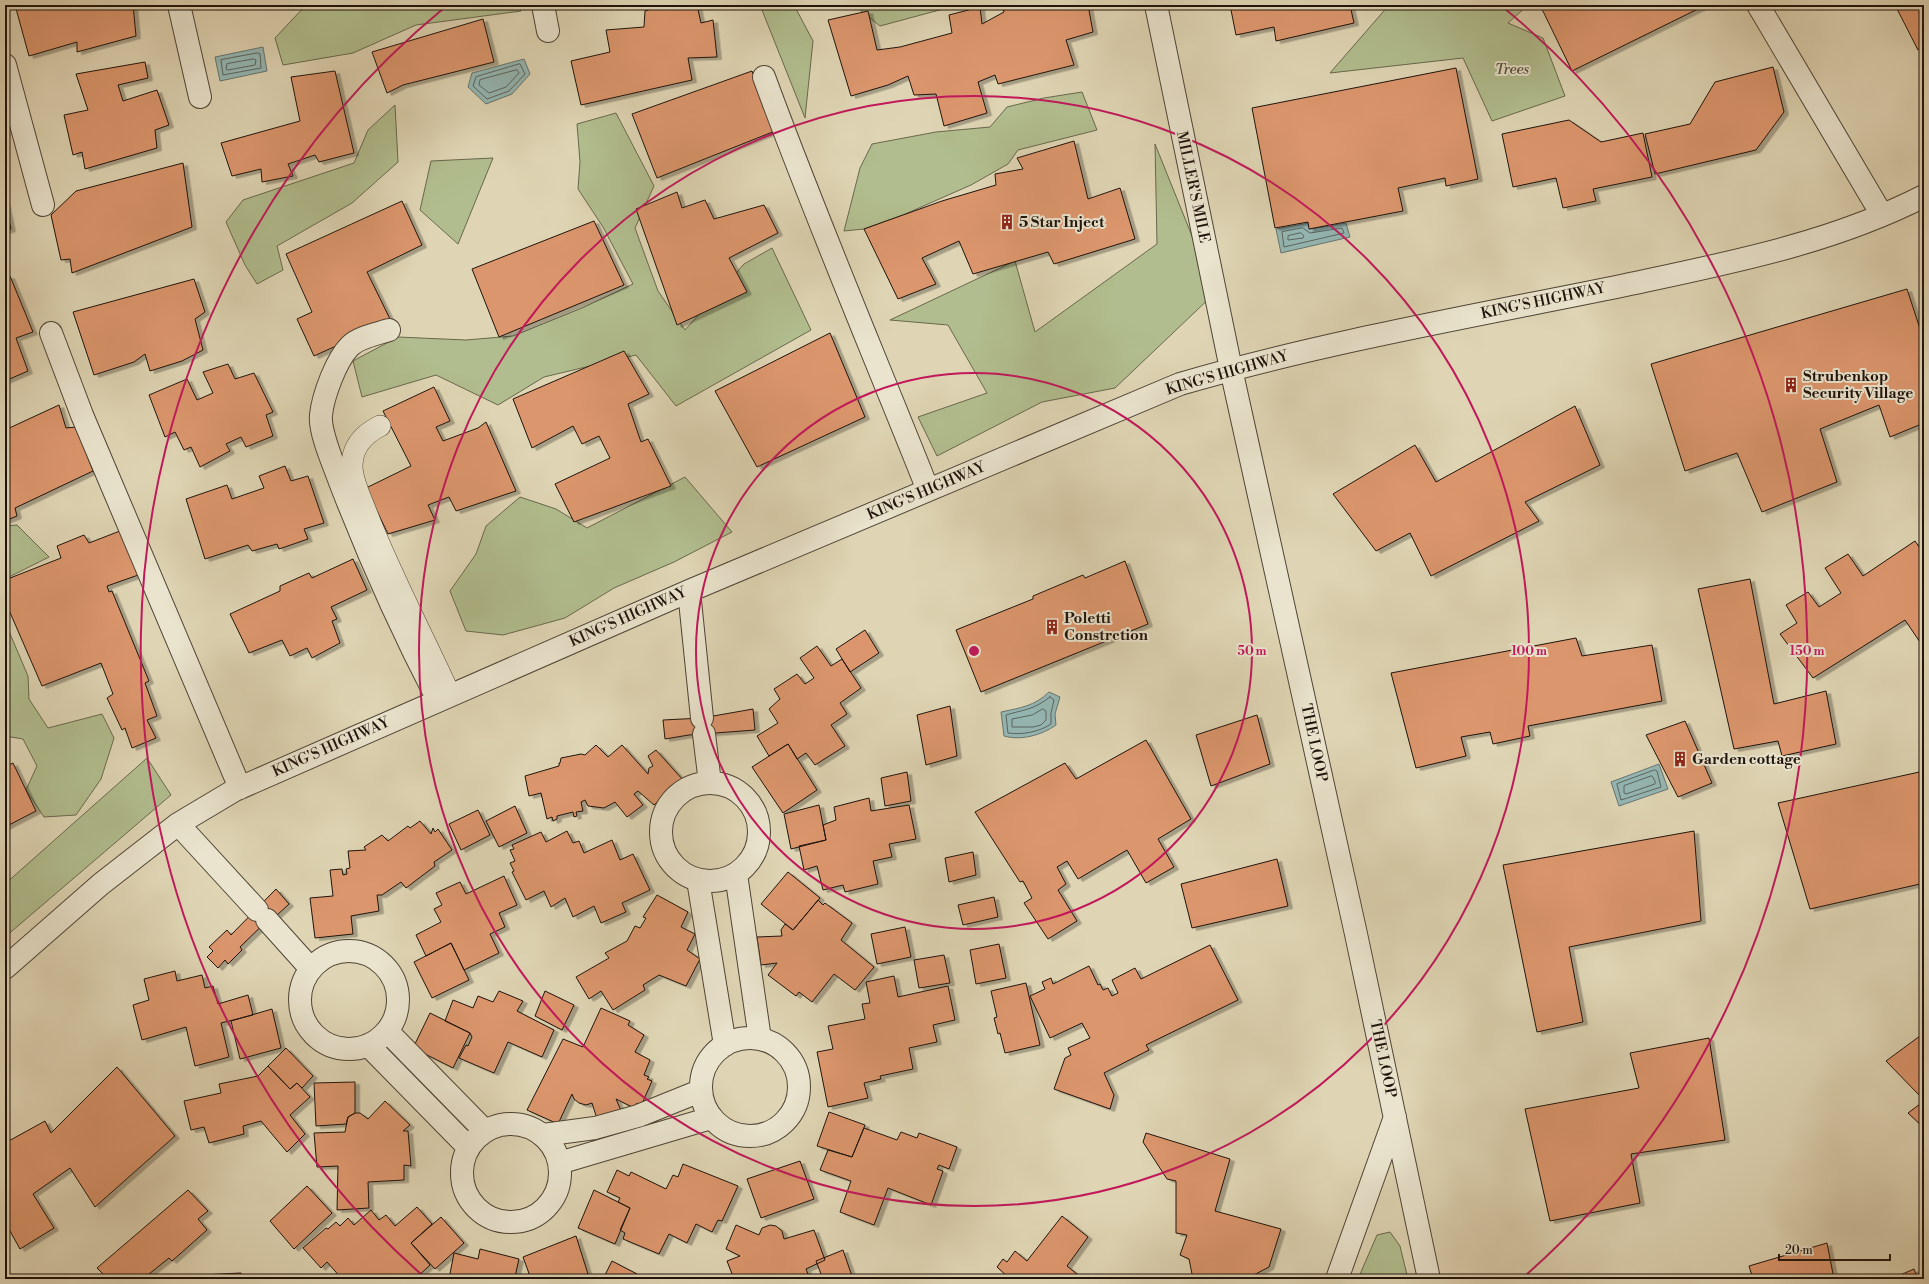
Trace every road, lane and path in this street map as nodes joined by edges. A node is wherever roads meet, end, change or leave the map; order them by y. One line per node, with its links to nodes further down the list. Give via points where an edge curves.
1 (179, 5): 8 (street)
2 (543, 5): 5 (street)
3 (1156, 5): 14 (street, MILLER'S MILE)
4 (1758, 5): 11 (street)
5 (548, 31)
6 (5, 65): 10 (street)
7 (764, 78): 16 (street, via 796,166)
8 (200, 97)
9 (1924, 196): 11 (street, KING'S HIGHWAY)
10 (43, 205)
11 (1882, 215): 14 (street, KING'S HIGHWAY, via 1807,241 1731,262 1388,333)
12 (389, 330): 18 (street, via 355,342 349,347 333,374 320,417 325,442 364,543 407,640)
13 (51, 333): 20 (street, via 82,415)
14 (1231, 369): 16 (street, KING'S HIGHWAY, via 1180,384); 31 (street, THE LOOP)
15 (380, 426): 18 (lane, via 362,437 353,455 355,483)
16 (928, 490): 17 (street, KING'S HIGHWAY)
17 (689, 591): 18 (street, KING'S HIGHWAY); 19 (street)
18 (444, 698): 20 (street, KING'S HIGHWAY)
19 (710, 783): 22 (street, via 726,786 740,793 750,804 757,818 759,834 756,850 748,863); 23 (street, via 694,785 680,793 669,804 662,818 660,834 663,850 671,864 683,874)
20 (240, 788): 21 (street, KING'S HIGHWAY)
21 (178, 824): 24 (street, KING'S HIGHWAY, via 101,884); 25 (street)
22 (736, 874): 23 (street, via 724,879); 27 (street)
23 (698, 880): 29 (street)
24 (5, 968)
25 (311, 969): 26 (street, via 322,958 337,952 368,954 381,962 391,974 397,988 395,1018); 28 (street, via 303,981 300,995 301,1010 314,1035 326,1044 340,1048 354,1049)
26 (387, 1031): 28 (street); 33 (street)
27 (760, 1039): 29 (street, via 736,1040); 32 (street, via 774,1044 794,1064 799,1093 787,1119 763,1134 749,1136 734,1134)
28 (368, 1045): 35 (street)
29 (724, 1045): 30 (street, via 714,1053 706,1065 701,1077)
30 (700, 1091): 32 (street); 34 (street, via 638,1116 596,1128)
31 (1395, 1117): 37 (street, THE LOOP); 38 (street, THE LOOP)
32 (711, 1118): 36 (street)
33 (485, 1131): 34 (street, via 500,1125 515,1124 530,1127); 35 (street)
34 (543, 1135): 36 (street)
35 (468, 1147): 36 (street, via 463,1162 462,1178 466,1194 474,1206 487,1216 502,1222 534,1216 546,1207 556,1194 560,1178)
36 (559, 1162)
37 (1337, 1279)
38 (1429, 1279)

